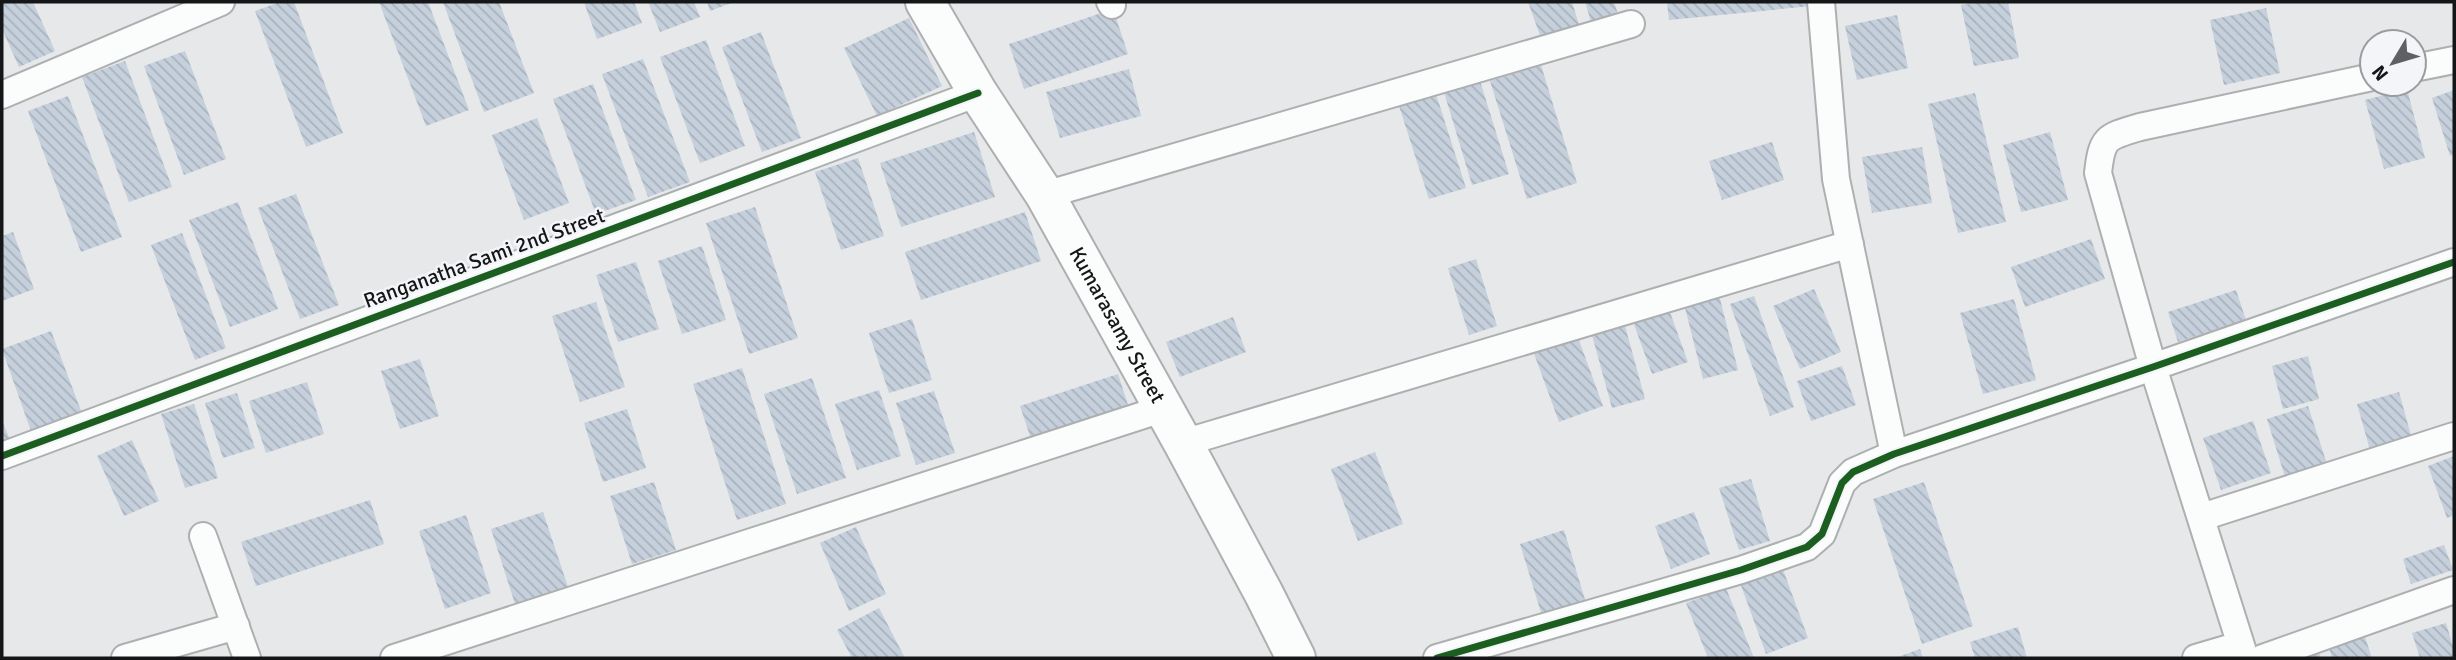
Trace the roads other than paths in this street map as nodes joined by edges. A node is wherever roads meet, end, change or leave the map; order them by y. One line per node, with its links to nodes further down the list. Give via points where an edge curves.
1 (221, 2): 9 (street)
2 (925, 2): 8 (street, Kumarasamy Street)
3 (1821, 2): 11 (street, via 1836,179)
4 (1631, 24): 10 (street)
5 (2454, 60): 6 (street)
6 (2428, 65)
7 (2358, 80): 13 (street, via 2140,127 2114,135 2101,148 2098,173)
8 (978, 93): 10 (street, Kumarasamy Street); 18 (street, Ranganatha Sami 2nd Street)
9 (2, 95)
10 (1045, 195): 14 (street, Kumarasamy Street)
11 (1850, 244): 16 (street); 17 (street)
12 (2454, 262): 13 (street)
13 (2153, 367): 17 (street); 19 (street)
14 (1163, 410): 16 (street, Kumarasamy Street); 26 (street)
15 (2454, 436): 19 (street)
16 (1183, 443): 27 (street, Kumarasamy Street)
17 (1894, 454): 28 (street, via 1853,472 1842,483 1822,534 1807,547)
18 (2, 456)
19 (2202, 517): 23 (street)
20 (203, 536): 22 (street)
21 (2454, 590): 30 (street)
22 (236, 626): 24 (street); 25 (street)
23 (2243, 651): 29 (street)
24 (125, 658)
25 (247, 658)
26 (394, 658)
27 (1296, 658)
28 (1437, 658)
29 (2196, 658)
30 (2263, 658)

